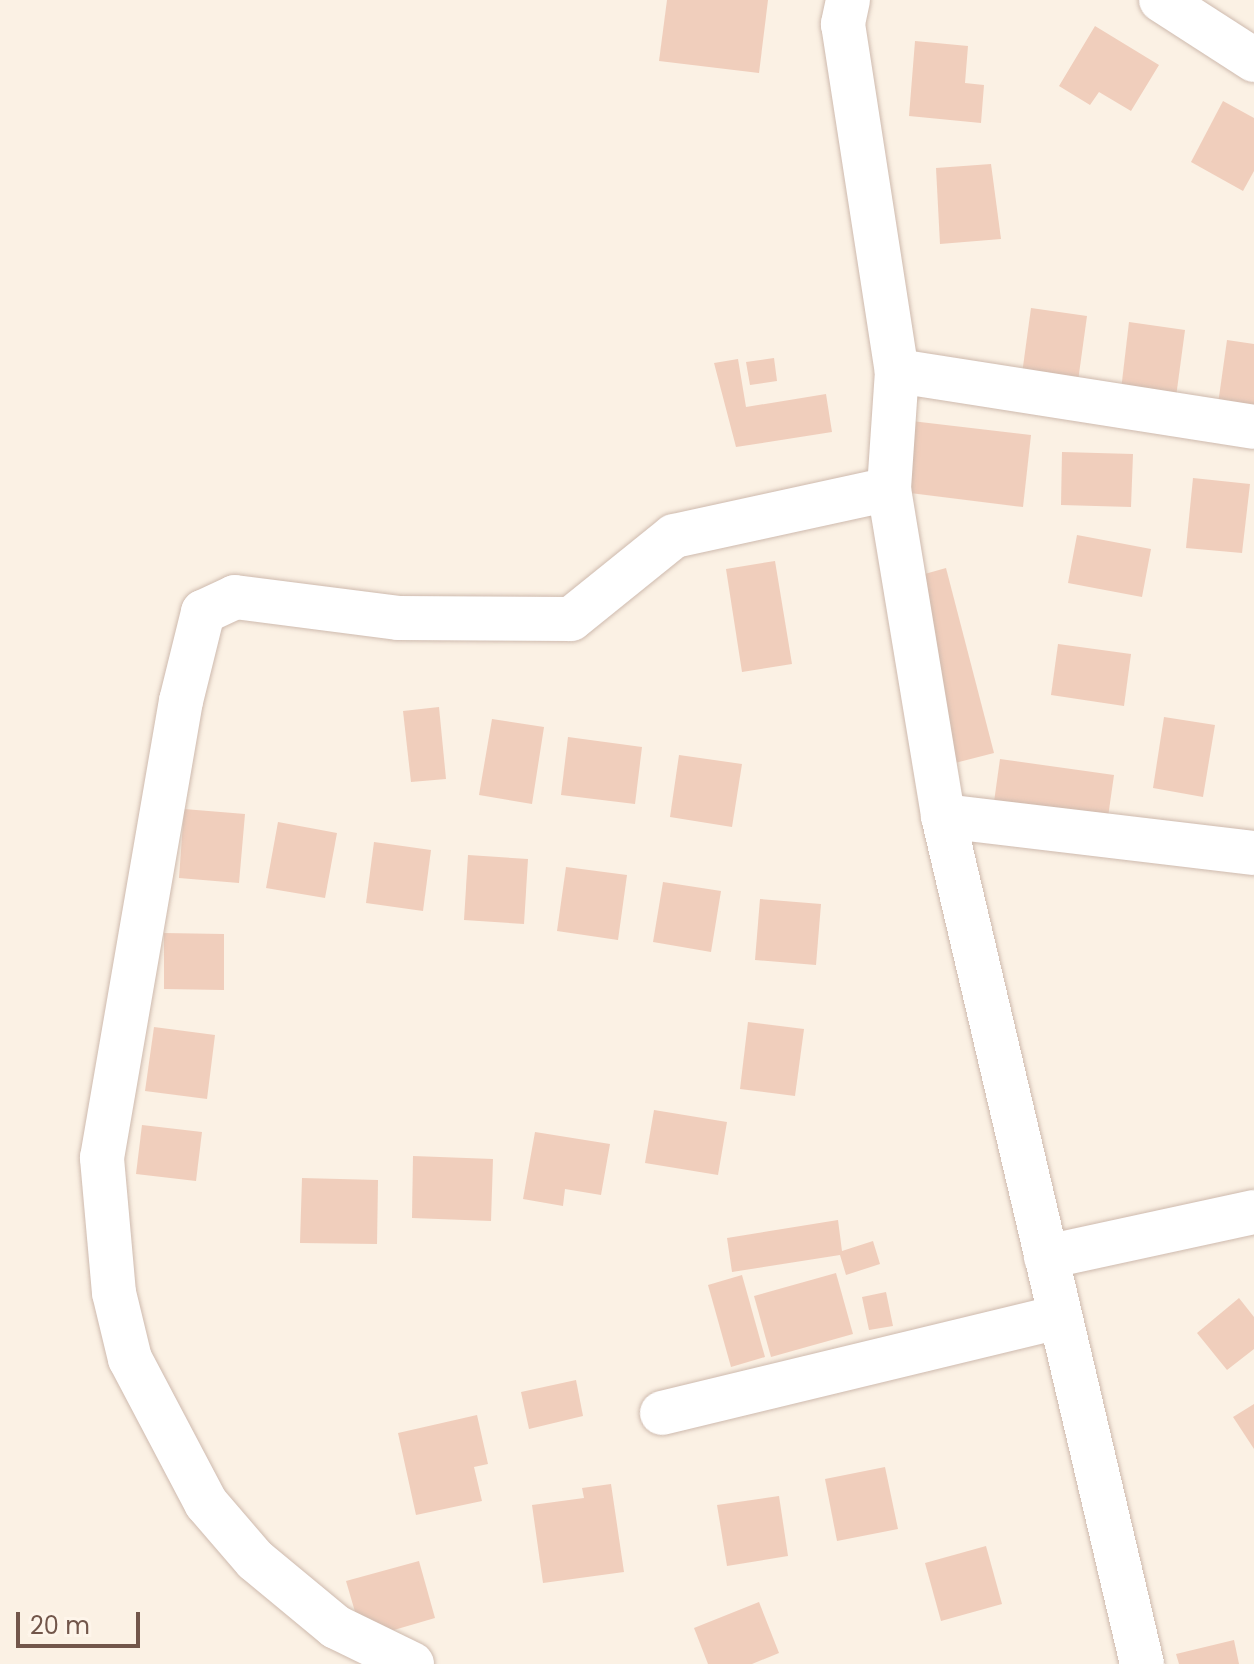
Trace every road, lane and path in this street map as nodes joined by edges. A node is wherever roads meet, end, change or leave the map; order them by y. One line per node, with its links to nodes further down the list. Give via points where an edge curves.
1 (848, 0): 4 (lane, via 843,24)
2 (1161, 0): 3 (lane)
3 (1254, 60)
4 (897, 371): 5 (lane); 6 (lane)
5 (1254, 427)
6 (889, 489): 7 (lane); 13 (lane, via 674,536 603,600 571,619 398,618 235,597 203,612 181,701 102,1158 114,1293 130,1359 206,1503 255,1560 336,1627)
7 (943, 816): 8 (lane); 10 (lane)
8 (1254, 853)
9 (1254, 1212): 10 (lane)
10 (1046, 1257): 11 (lane)
11 (1058, 1317): 12 (lane); 14 (lane)
12 (662, 1413)
13 (412, 1664)
14 (1142, 1664)

